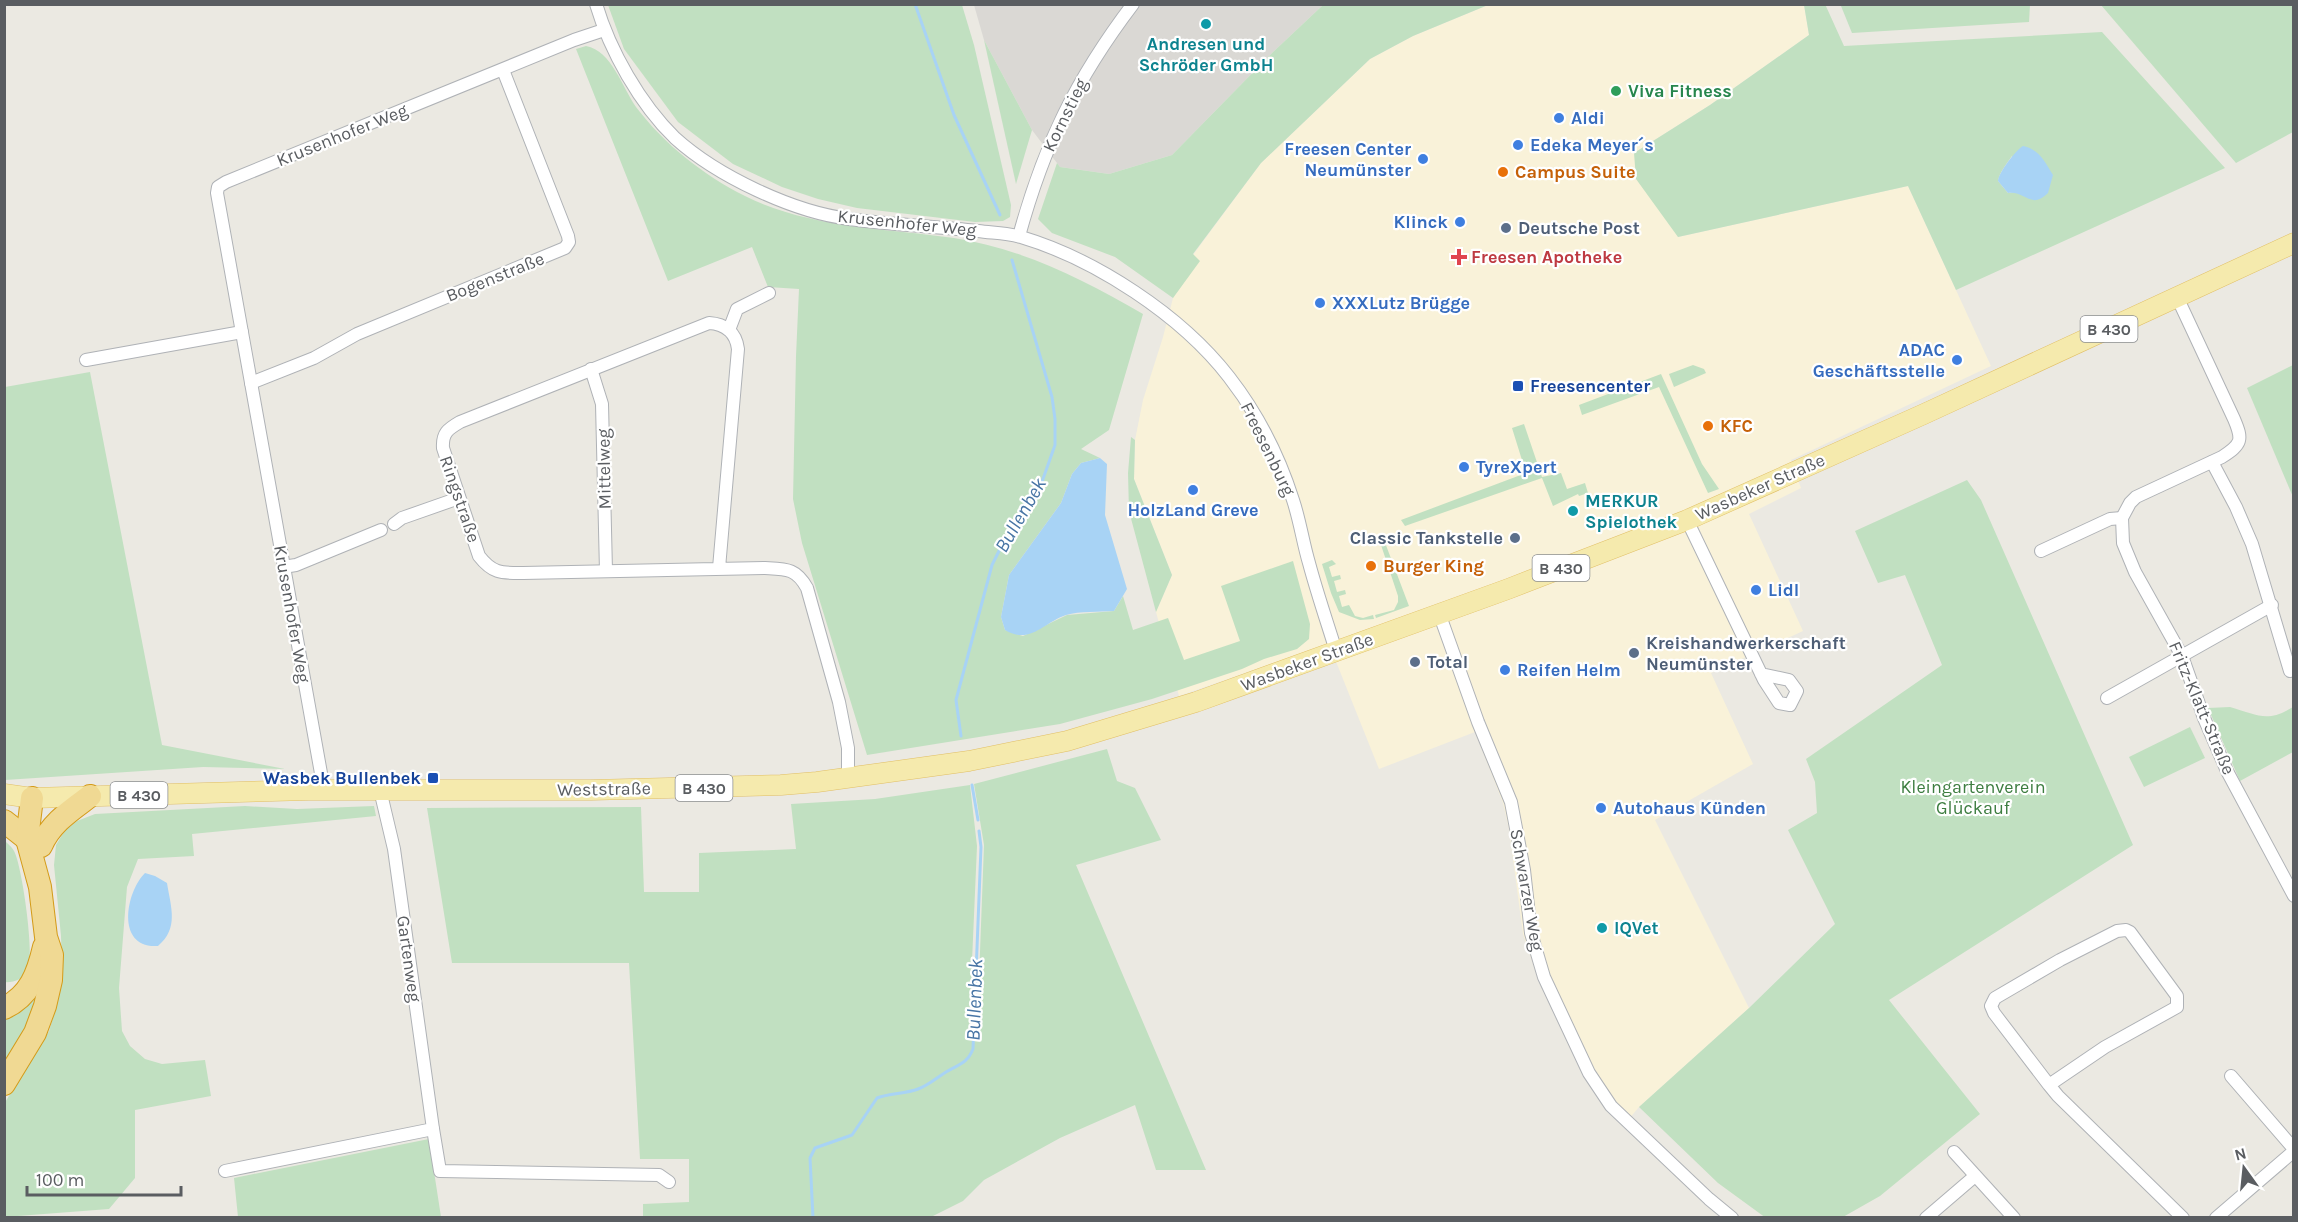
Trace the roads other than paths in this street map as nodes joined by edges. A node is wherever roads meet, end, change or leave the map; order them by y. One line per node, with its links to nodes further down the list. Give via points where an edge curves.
1 (596, 4): 3 (street, Krusenhofer Weg)
2 (1133, 4): 6 (street, Kornstieg, via 1074,90 1046,150)
3 (604, 30): 4 (street, Krusenhofer Weg); 5 (street, Krusenhofer Weg, via 621,65 676,138 748,186 794,206 847,219)
4 (503, 70): 11 (street, Krusenhofer Weg, via 218,187); 14 (street, Bogenstraße, via 568,236 565,248 357,334 314,358)
5 (999, 233): 6 (street, Freesenburg)
6 (1018, 236): 27 (street, Freesenburg, via 1100,271 1156,308 1195,339 1227,375 1252,409 1281,468)
7 (2294, 243): 9 (main road, Wasbeker Straße / B 430)
8 (769, 293): 10 (street, via 737,309)
9 (2177, 297): 15 (street, via 2240,435 2237,446); 18 (main road, Wasbeker Straße / B 430)
10 (729, 330): 13 (street, Ringstraße, via 709,323); 23 (street, via 738,349)
11 (242, 332): 12 (street); 14 (street, Krusenhofer Weg)
12 (86, 360)
13 (591, 369): 16 (street, Ringstraße, via 448,429 442,438 443,448); 24 (street, Mittelweg, via 602,404)
14 (251, 383): 22 (street, Krusenhofer Weg)
15 (2212, 462): 17 (street, via 2136,497); 25 (street, via 2247,530)
16 (459, 498): 19 (street); 24 (street, Ringstraße, via 479,556 490,569 502,573)
17 (2122, 518): 21 (street, via 2110,519); 28 (street, Fritz-Klatt-Straße, via 2123,543 2135,572)
18 (1686, 519): 26 (main road, Wasbeker Straße / B 430); 30 (street)
19 (394, 524)
20 (381, 530): 22 (street)
21 (2041, 551)
22 (284, 567): 34 (street, Krusenhofer Weg)
23 (719, 568): 24 (street, Ringstraße); 33 (street, Ringstraße, via 788,569 801,576 839,702 848,747)
24 (606, 571)
25 (2272, 605): 28 (street); 29 (street)
26 (1439, 613): 27 (main road, Wasbeker Straße / B 430); 55 (street, Schwarzer Weg, via 1511,801 1531,933 1544,977 1589,1073 1611,1106)
27 (1336, 651): 32 (main road, Wasbeker Straße / B 430, via 1196,702 1067,741)
28 (2182, 656): 31 (street); 42 (street, Fritz-Klatt-Straße, via 2227,771)
29 (2290, 671)
30 (1761, 674)
31 (2107, 698)
32 (969, 761): 33 (main road, Weststraße / B 430)
33 (848, 777): 35 (main road, Weststraße / B 430, via 728,788)
34 (324, 790): 35 (main road, Weststraße / B 430); 37 (main road, Weststraße / B 430)
35 (380, 790): 49 (street, Gartenweg, via 394,849)
36 (4, 794): 38 (main road, B 430)
37 (90, 796): 38 (main road, B 430); 41 (highway)
38 (32, 798): 39 (main road, B 430); 41 (highway, via 40,820)
39 (4, 808)
40 (4, 822): 41 (highway)
41 (34, 843): 44 (highway)
42 (2290, 882): 43 (street, Fritz-Klatt-Straße)
43 (2294, 896)
44 (46, 937): 45 (highway, via 31,985); 47 (highway, via 52,961 45,1006 35,1033)
45 (4, 1008)
46 (2231, 1076): 50 (street)
47 (4, 1084)
48 (2049, 1085): 48 (street, via 1994,1013 1992,1002 2061,960 2121,930 2130,932 2177,996 2178,1005); 58 (street)
49 (433, 1129): 52 (street); 54 (street, Gartenweg, via 440,1171 659,1175)
50 (2294, 1150): 59 (street)
51 (1954, 1152): 53 (street)
52 (225, 1171)
53 (1975, 1176): 56 (street); 57 (street)
54 (669, 1182)
55 (1732, 1218)
56 (1926, 1218)
57 (2014, 1218)
58 (2182, 1218)
59 (2216, 1218)

